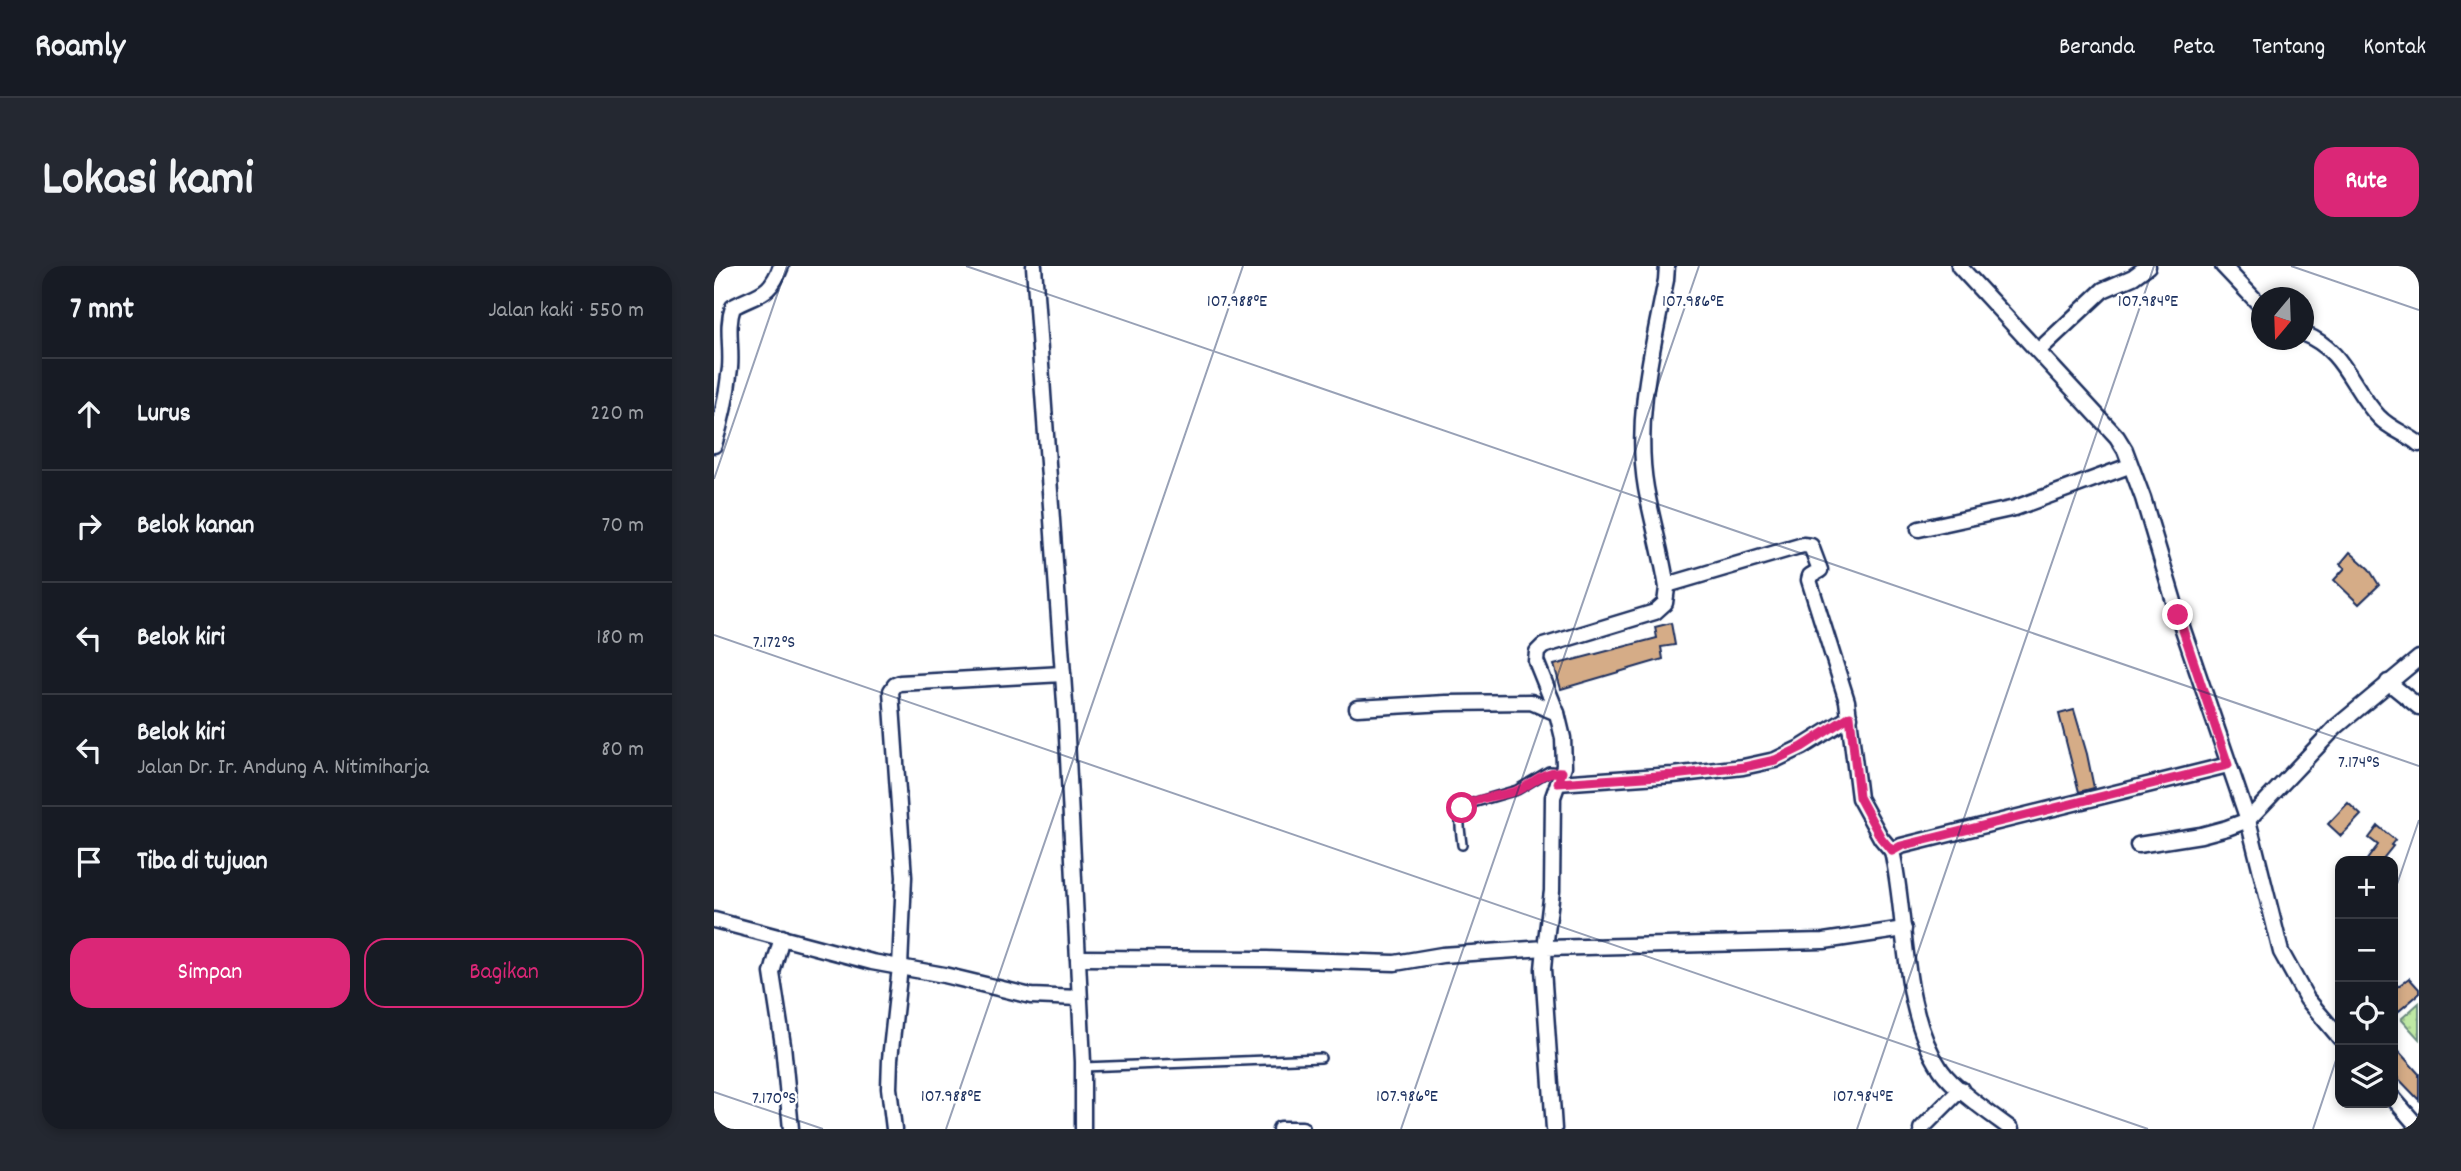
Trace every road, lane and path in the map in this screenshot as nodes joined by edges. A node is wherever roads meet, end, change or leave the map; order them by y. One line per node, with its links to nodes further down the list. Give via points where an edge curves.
1 (781, 266): 11 (street, via 775,282 763,293 733,307 728,323 730,366)
2 (1034, 266): 16 (street)
3 (1667, 266): 14 (street, via 1647,379 1643,439 1646,486)
4 (1959, 266): 9 (street)
5 (2148, 266): 9 (street, via 2103,290)
6 (2223, 266): 7 (street)
7 (2251, 295)
8 (2314, 340): 10 (street, via 2349,372 2380,418)
9 (2038, 351): 12 (street, via 2117,437)
10 (2419, 444)
11 (714, 445)
12 (2129, 466): 13 (street, via 2015,508); 22 (street)
13 (1919, 529)
14 (1667, 585): 20 (street, via 1665,603 1655,612 1543,646 1537,652 1536,661); 21 (street, via 1811,546 1821,570 1809,580)
15 (2419, 657): 17 (street)
16 (1063, 674): 32 (street); 33 (street, via 900,683 891,691 904,877)
17 (2389, 682): 18 (street); 24 (street, via 2336,727)
18 (2419, 707)
19 (1357, 708): 20 (street, via 1531,702)
20 (1557, 713): 23 (street, via 1563,738)
21 (1850, 716): 23 (street, via 1775,760 1744,767 1673,775); 27 (street, via 1859,797)
22 (2228, 765): 24 (street); 27 (street)
23 (1560, 777): 25 (lane, via 1549,771 1517,790 1466,805 1460,817); 31 (street, via 1553,797 1552,891)
24 (2248, 820): 26 (street, via 2201,835); 35 (street, via 2281,952 2307,999)
25 (1462, 845)
26 (2138, 845)
27 (1892, 851): 29 (street)
28 (714, 920): 30 (street)
29 (1904, 929): 31 (street, via 1824,942); 38 (street, via 1921,1031 1942,1072)
30 (782, 937): 33 (street); 41 (street, via 772,973)
31 (1545, 948): 32 (street, via 1395,963); 46 (street)
32 (1078, 958): 34 (street)
33 (900, 967): 34 (street, via 1031,996); 42 (street, via 890,1068)
34 (1079, 998): 37 (street)
35 (2335, 1032)
36 (1321, 1058): 37 (lane)
37 (1083, 1067): 43 (street)
38 (1961, 1089): 47 (street); 48 (street)
39 (2398, 1104): 40 (street)
40 (2419, 1128)
41 (791, 1129)
42 (894, 1129)
43 (1083, 1129)
44 (1280, 1129): 45 (street)
45 (1302, 1129)
46 (1554, 1129)
47 (1921, 1129)
48 (2011, 1129)

